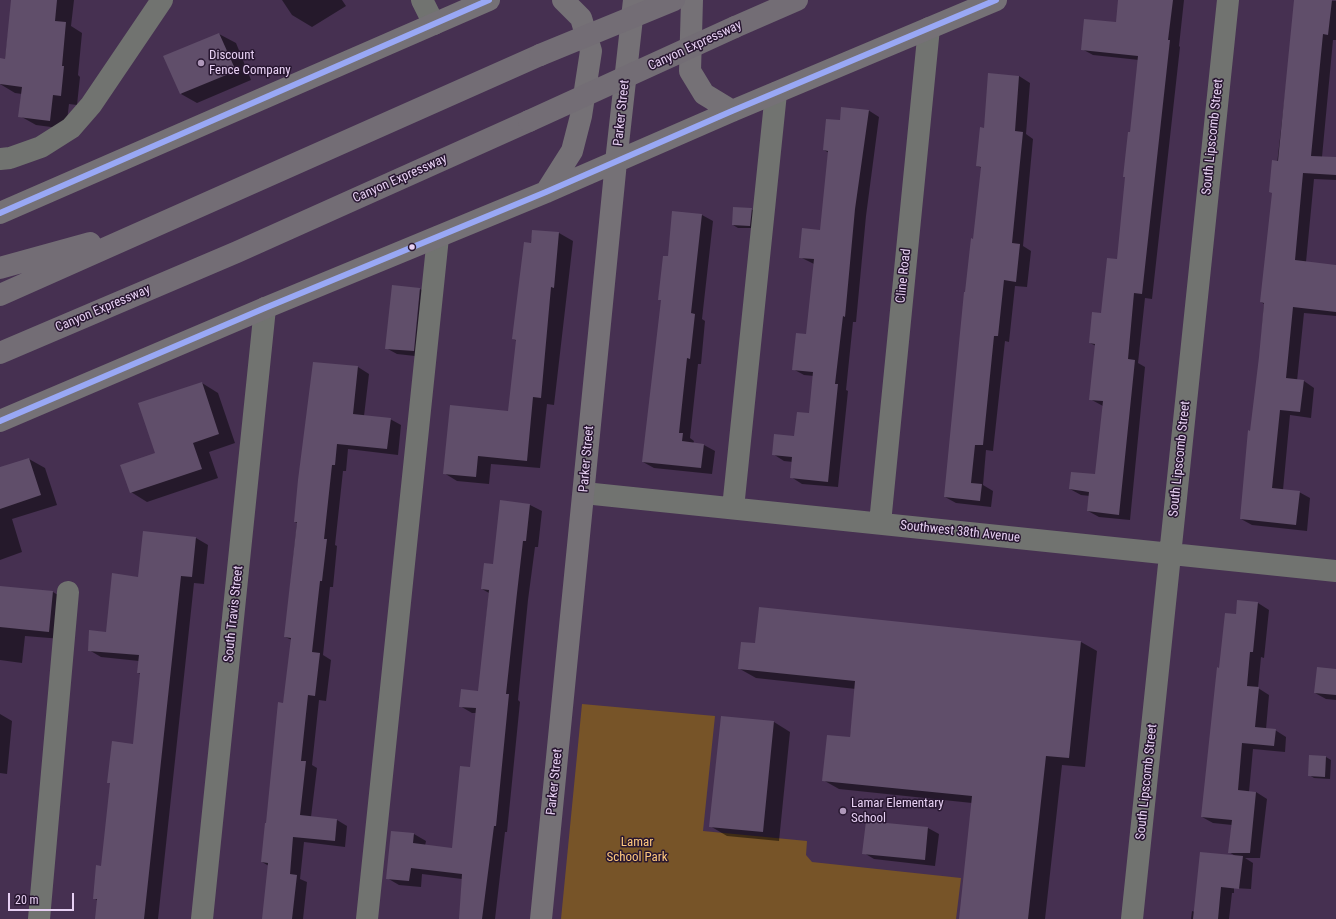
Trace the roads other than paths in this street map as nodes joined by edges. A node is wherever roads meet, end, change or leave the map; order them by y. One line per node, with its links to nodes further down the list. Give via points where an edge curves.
1 (162, 0): 15 (street, via 91,105 71,128 41,147)
2 (422, 0): 11 (street)
3 (489, 0): 11 (main road)
4 (563, 0): 17 (main road, via 581,18 591,51 581,116 572,151)
5 (634, 0): 16 (main road, Parker Street)
6 (674, 0): 19 (highway, bridge, via 540,55)
7 (692, 0): 14 (main road, via 690,71 704,94)
8 (797, 0): 23 (highway, Canyon Expressway, bridge, via 529,122)
9 (996, 0): 12 (main road)
10 (1228, 0): 31 (street, South Lipscomb Street)
11 (434, 24): 18 (main road)
12 (929, 28): 13 (main road); 30 (street, Cline Road)
13 (776, 93): 14 (main road); 29 (street)
14 (732, 111): 16 (main road)
15 (0, 159)
16 (616, 162): 17 (main road); 28 (main road, Parker Street)
17 (546, 192): 20 (main road)
18 (0, 213)
19 (170, 220): 21 (highway); 22 (highway)
20 (438, 237): 24 (main road); 36 (street)
21 (0, 268)
22 (0, 295)
23 (122, 301): 25 (highway, Canyon Expressway); 26 (highway)
24 (265, 308): 27 (main road); 35 (street, South Travis Street)
25 (0, 353)
26 (0, 363)
27 (0, 421)
28 (584, 493): 29 (street, Southwest 38th Avenue); 37 (main road, Parker Street)
29 (733, 508): 30 (street, Southwest 38th Avenue)
30 (880, 523): 31 (street, Southwest 38th Avenue)
31 (1170, 554): 32 (street, Southwest 38th Avenue); 38 (street, South Lipscomb Street)
32 (1336, 571)
33 (68, 592): 34 (street)
34 (39, 919)
35 (202, 919)
36 (367, 919)
37 (541, 919)
38 (1132, 919)

